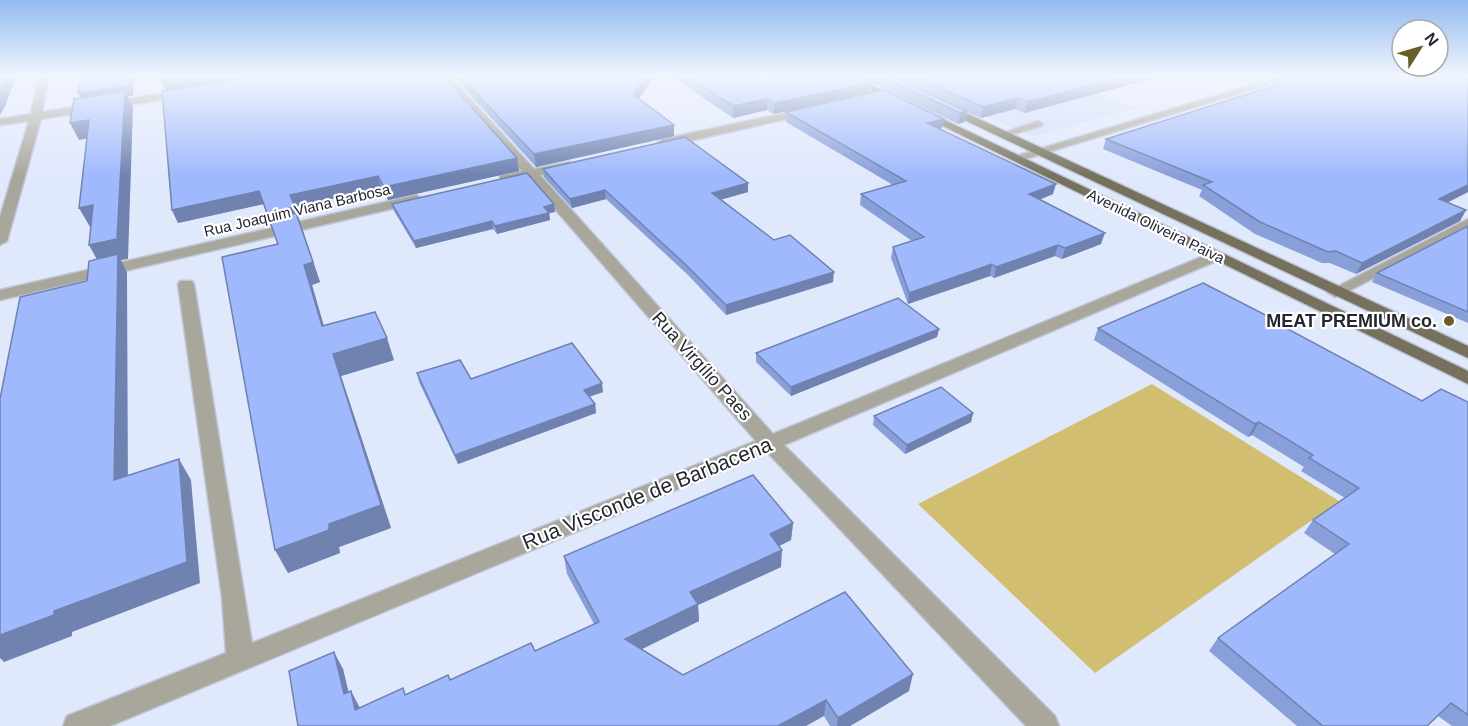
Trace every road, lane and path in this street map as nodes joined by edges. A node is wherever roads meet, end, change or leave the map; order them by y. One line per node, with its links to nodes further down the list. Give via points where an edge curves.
1 (37, 109): 8 (street)
2 (82, 109): 8 (street)
3 (474, 109): 16 (street, Rua Virgílio Paes)
4 (818, 109): 12 (street)
5 (914, 109): 14 (main road, Avenida Oliveira Paiva)
6 (950, 109): 11 (main road, Avenida Oliveira Paiva)
7 (1181, 109): 13 (street)
8 (36, 116): 9 (street); 20 (street)
9 (0, 122)
10 (1038, 124): 11 (lane)
11 (1004, 134): 13 (main road, Avenida Oliveira Paiva)
12 (644, 148)
13 (1039, 151): 14 (street); 23 (main road, Avenida Oliveira Paiva)
14 (1015, 158): 21 (main road, Avenida Oliveira Paiva)
15 (576, 163): 16 (street)
16 (530, 173): 17 (street); 27 (street, Rua Virgílio Paes)
17 (496, 181)
18 (427, 197): 24 (street, Rua Joaquim Viana Barbosa)
19 (1468, 223): 23 (street)
20 (0, 241)
21 (1216, 256): 26 (main road, Avenida Oliveira Paiva); 27 (street, Rua Visconde de Barbacena)
22 (186, 284): 28 (street)
23 (1335, 292): 25 (main road, Avenida Oliveira Paiva)
24 (0, 295)
25 (1468, 353)
26 (1468, 378)
27 (770, 443): 28 (street, Rua Visconde de Barbacena); 30 (street, Rua Virgílio Paes)
28 (240, 657): 29 (street, Rua Visconde de Barbacena)
29 (77, 726)
30 (1045, 726)

